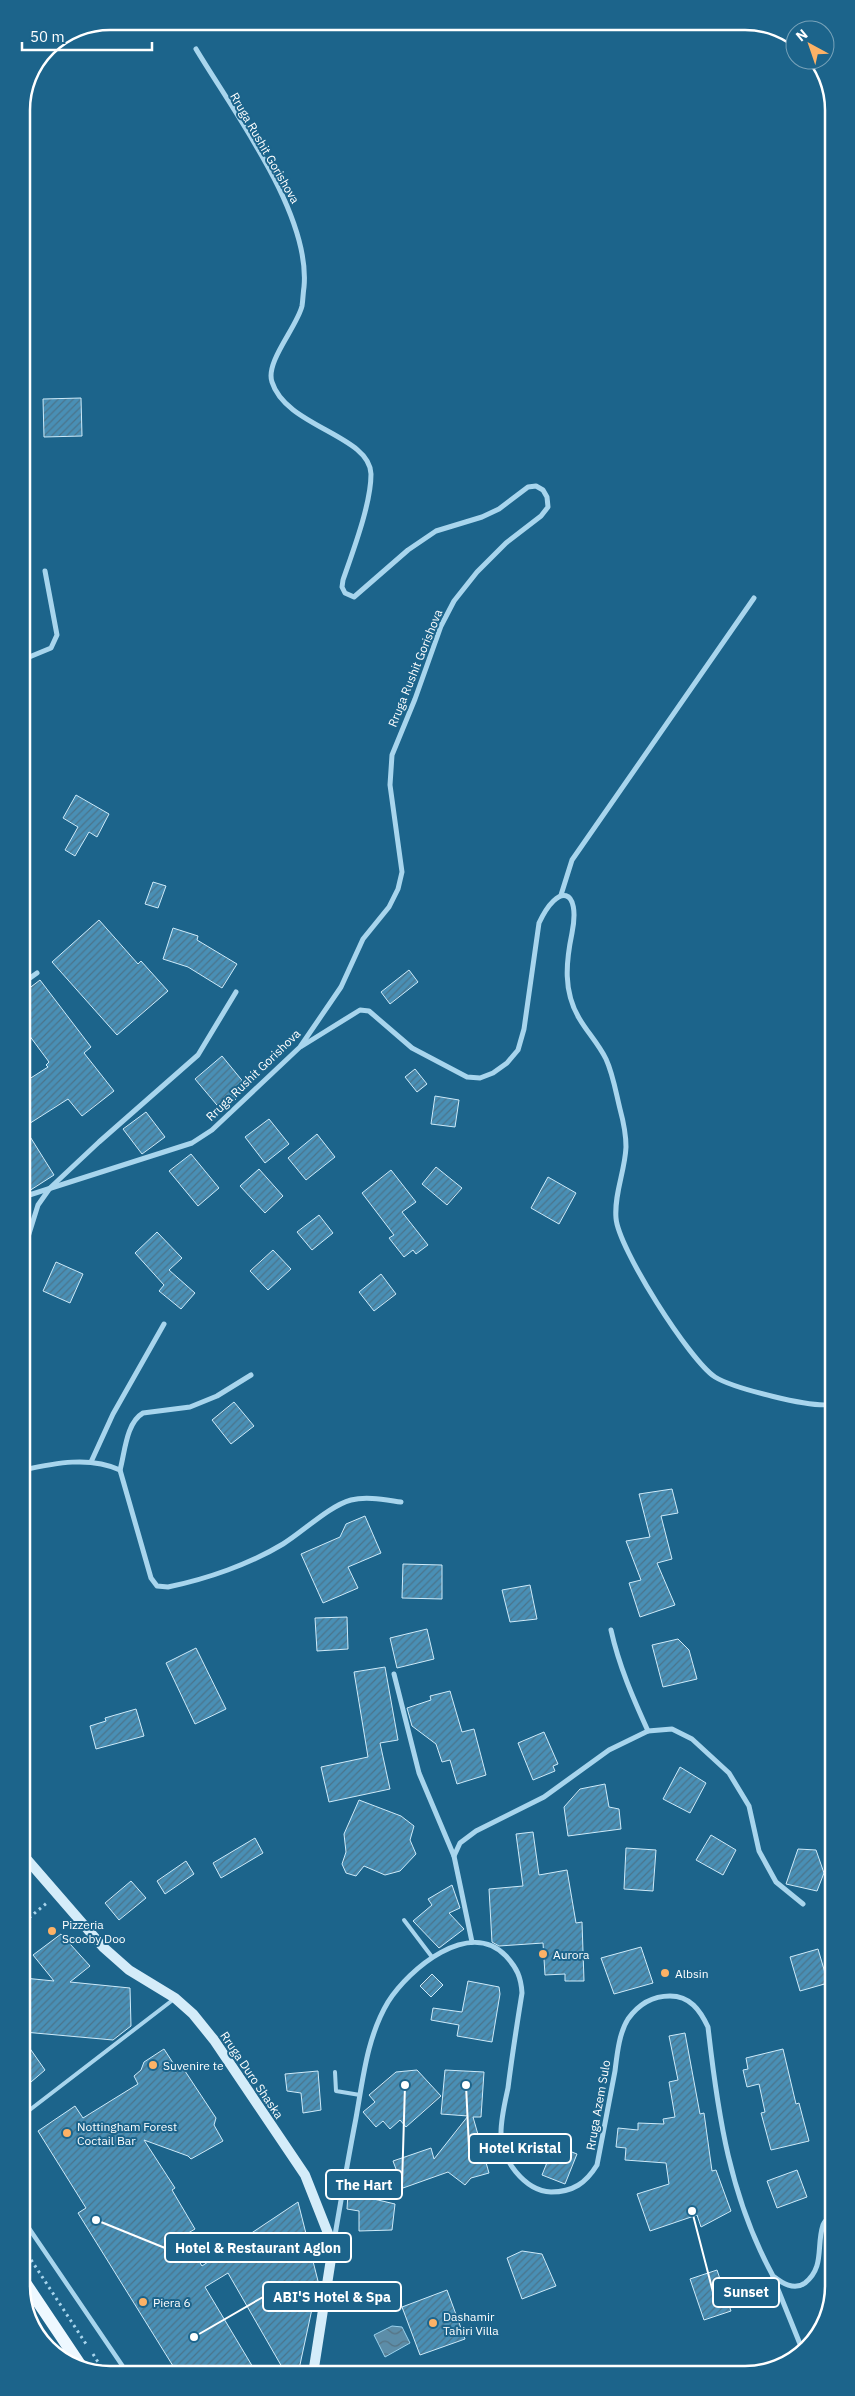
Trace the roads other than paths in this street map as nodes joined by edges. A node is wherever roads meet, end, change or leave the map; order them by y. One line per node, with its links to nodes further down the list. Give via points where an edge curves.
1 (196, 49): 9 (street, Rruga Rushit Gorishova, via 285,199 296,228 302,257 302,307 273,365 271,380 276,393 305,420 335,434 361,453 371,472 343,580 345,593 354,597 408,550 436,531 499,509 528,487 536,486 548,497 548,507 541,516 506,543 477,572 454,601 440,626 392,755 390,785 402,872 398,889 389,907 363,939 341,987)
2 (45, 571): 4 (street, via 57,635 50,648)
3 (754, 598): 5 (street, via 572,860)
4 (30, 657)
5 (561, 895): 9 (street, via 546,908 539,923 518,1050 493,1073 480,1078 467,1077 412,1048 369,1011 360,1010); 15 (street, via 573,900 575,909 566,970 567,985 578,1017 607,1061 621,1112 626,1146 616,1219 635,1264 698,1362 716,1378 799,1402)
6 (37, 973): 7 (street)
7 (30, 978)
8 (236, 992): 10 (street, via 198,1055)
9 (300, 1047): 10 (street, Rruga Rushit Gorishova, via 212,1130 192,1143)
10 (50, 1188): 11 (street, Rruga Rushit Gorishova); 12 (street, via 38,1205)
11 (30, 1195)
12 (30, 1231)
13 (164, 1324): 16 (street, via 112,1414)
14 (251, 1375): 18 (street, via 217,1396 190,1407 143,1413 136,1417)
15 (825, 1404)
16 (91, 1462): 17 (street); 18 (street)
17 (30, 1468)
18 (120, 1470): 19 (street, via 151,1578 157,1586 184,1584 251,1560 283,1544 351,1500 367,1498)
19 (401, 1502)
20 (611, 1630): 22 (street, via 618,1660)
21 (394, 1674): 23 (street, via 419,1773)
22 (648, 1731): 23 (street, via 609,1750 544,1797 476,1831 460,1843); 25 (street, via 672,1729 692,1739 730,1773 749,1806 760,1851 776,1882)
23 (454, 1856): 27 (street)
24 (30, 1863): 29 (main road, Rruga Duro Shaska, via 102,1947 129,1970)
25 (803, 1904)
26 (404, 1920): 28 (lane)
27 (472, 1942): 28 (street); 36 (street, Rruga Azem Sulo, via 490,1945 502,1952 521,1978 522,1993 500,2135 511,2164 520,2177 531,2186 547,2192 563,2192 581,2185 597,2165 619,2045 627,2021 637,2009 649,2000 679,1996 702,2014 708,2027 723,2140 731,2174)
28 (432, 1957): 31 (street, via 389,2002 367,2056)
29 (176, 1998): 32 (lane); 35 (main road, Rruga Duro Shaska, via 214,2040 305,2175)
30 (335, 2072): 31 (lane, via 336,2091)
31 (360, 2095): 35 (street)
32 (30, 2110)
33 (825, 2222): 36 (street, via 820,2259 813,2276 801,2286 786,2286)
34 (30, 2231): 40 (street)
35 (333, 2246): 41 (main road)
36 (773, 2276): 38 (street, Rruga Azem Sulo)
37 (31, 2292): 39 (main road)
38 (800, 2344)
39 (76, 2358)
40 (123, 2366)
41 (314, 2366)

